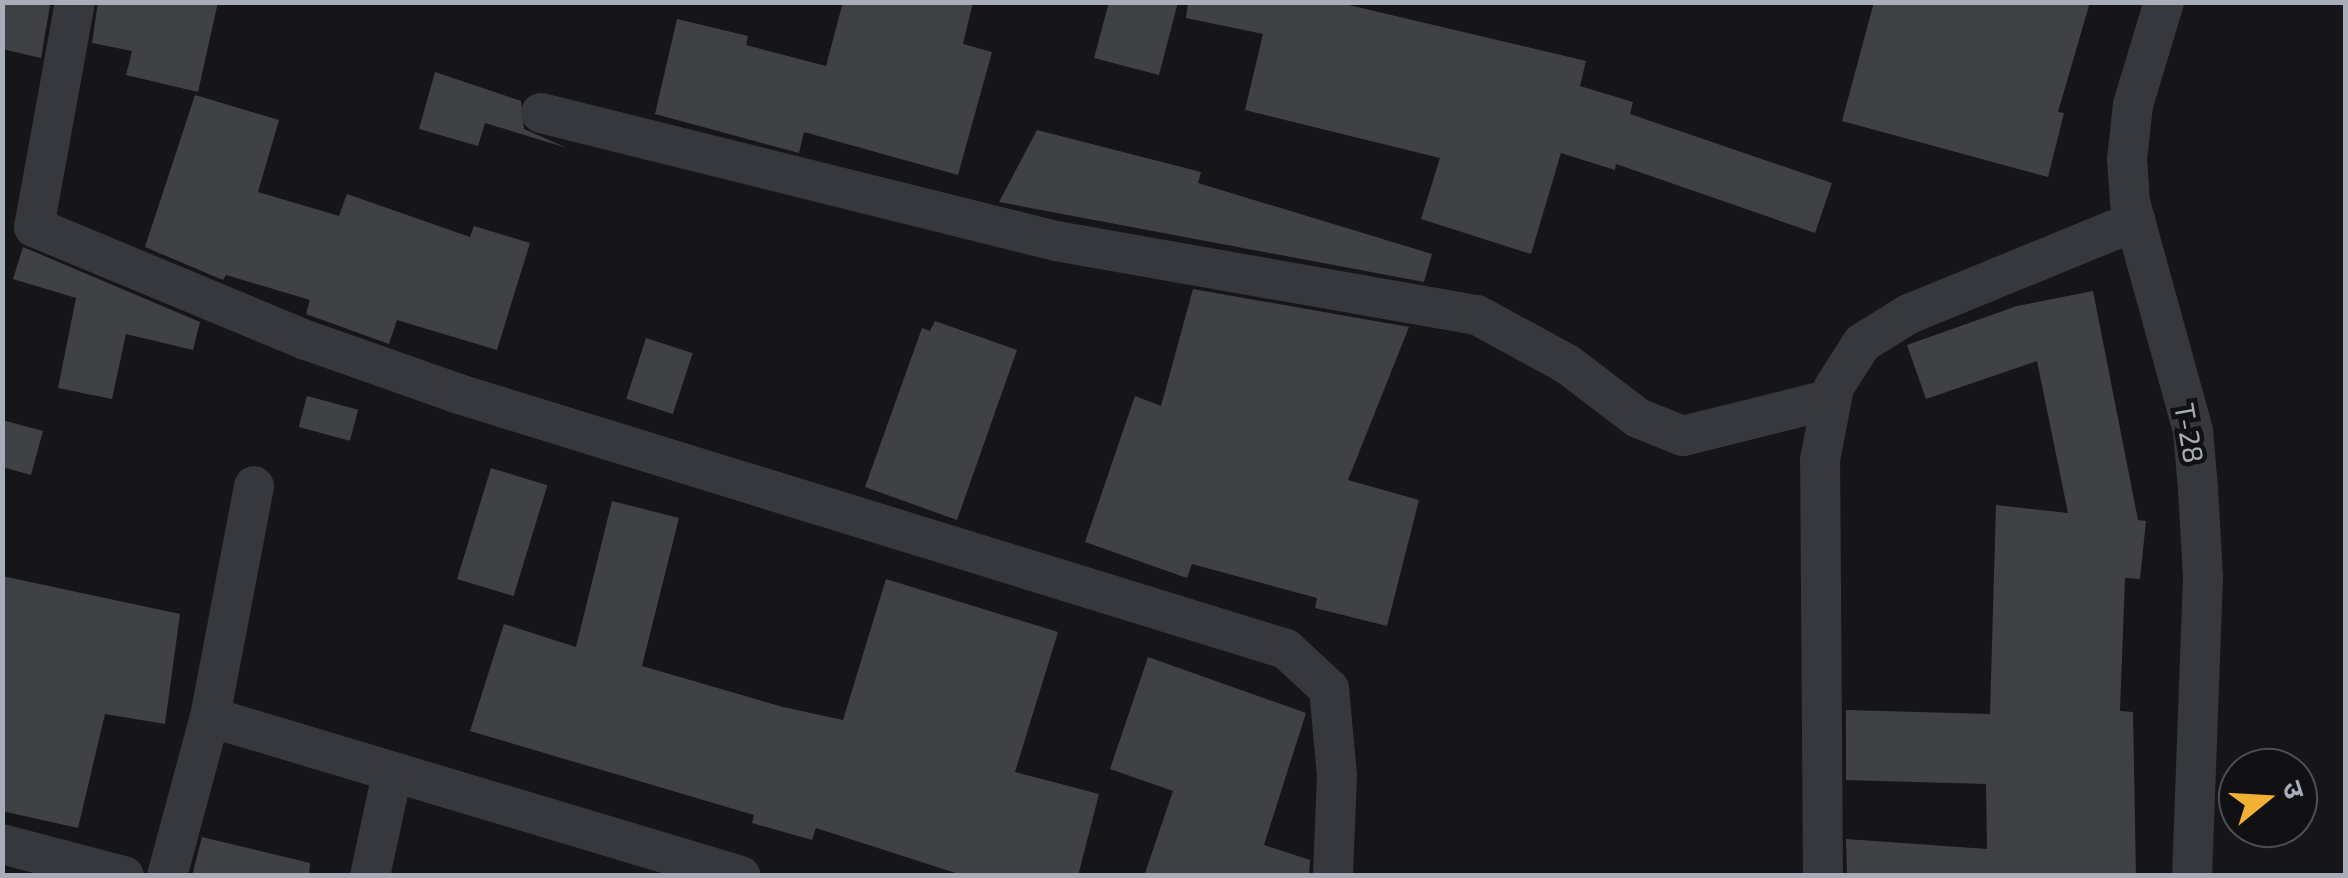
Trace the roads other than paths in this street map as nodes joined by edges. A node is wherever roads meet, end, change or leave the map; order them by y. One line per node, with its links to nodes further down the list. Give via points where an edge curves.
1 (75, 2): 14 (street, via 34,227 306,340 459,394 1286,648 1330,690 1338,775)
2 (2164, 2): 4 (street, T-28, via 2133,105 2127,159)
3 (541, 113): 5 (street, via 1056,241 1477,315 1567,364 1638,418 1683,436)
4 (2136, 220): 5 (street, via 1909,314 1862,343); 16 (street, T-28, via 2193,432 2198,488 2202,577)
5 (1830, 399): 15 (street, via 1820,460)
6 (254, 486): 7 (street)
7 (210, 718): 8 (street); 11 (street)
8 (392, 774): 12 (street); 13 (street)
9 (2, 844): 10 (street)
10 (124, 876)
11 (166, 876)
12 (370, 876)
13 (741, 876)
14 (1332, 876)
15 (1822, 876)
16 (2192, 876)

